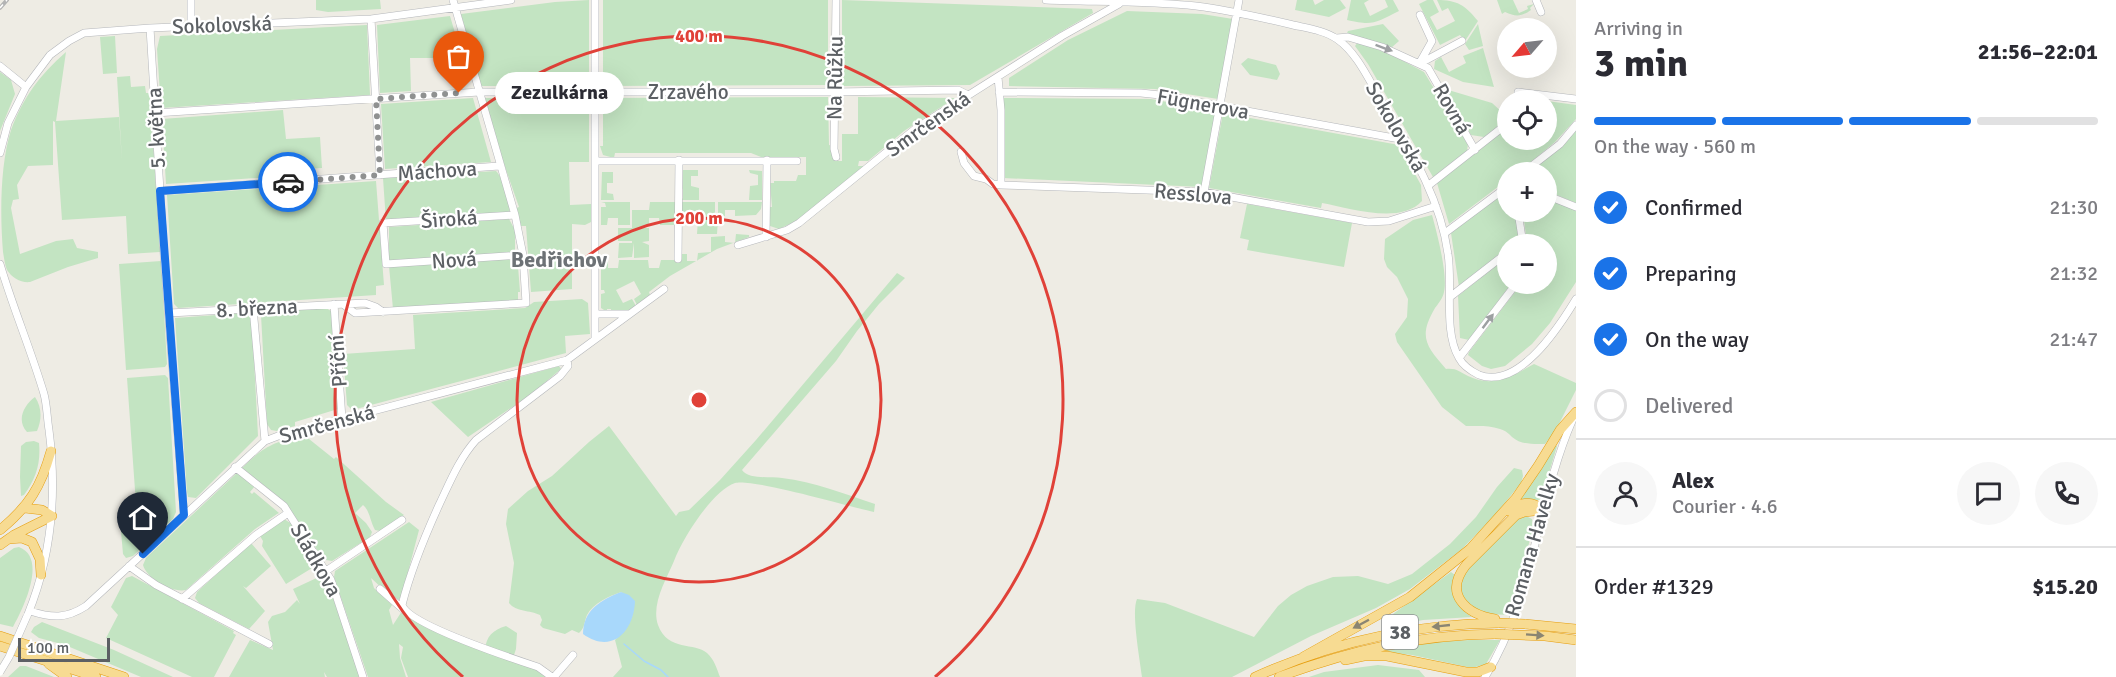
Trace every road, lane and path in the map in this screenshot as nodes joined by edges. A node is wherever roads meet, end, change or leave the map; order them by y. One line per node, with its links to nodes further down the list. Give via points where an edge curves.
1 (191, 0): 12 (street)
2 (511, 0): 8 (street, Sokolovská)
3 (595, 0): 21 (street)
4 (836, 0): 22 (street, Na Růžku)
5 (1046, 0): 7 (street)
6 (1239, 0): 9 (street)
7 (1121, 3): 9 (street, via 1193,6); 18 (street, Smrčenská)
8 (453, 4): 11 (street, Sokolovská); 20 (street)
9 (1238, 13): 14 (street); 28 (street)
10 (1420, 15): 16 (street, via 1432,41)
11 (371, 19): 12 (street, Sokolovská); 26 (street)
12 (191, 26): 13 (street, Sokolovská)
13 (150, 28): 19 (street, Sokolovská, via 80,34 50,55); 29 (street, 5. května)
14 (1337, 38): 16 (street, one-way to 16, via 1370,43); 32 (street, Sokolovská, via 1358,62)
15 (1462, 41): 16 (street)
16 (1419, 64): 33 (street, Rovná, via 1428,68)
17 (0, 66): 19 (street)
18 (998, 76): 23 (street); 24 (street, Smrčenská)
19 (26, 87): 35 (street, Sokolovská, via 8,123)
20 (479, 92): 21 (street, Zrzavého); 26 (street, Zrzavého); 42 (street)
21 (595, 92): 22 (street, Zrzavého); 37 (street)
22 (835, 92): 24 (street, Zrzavého, via 958,90); 36 (street, Na Růžku)
23 (999, 92): 28 (street, Fügnerova, via 1141,93); 44 (street)
24 (968, 94): 54 (street, Smrčenská, via 915,129 799,223)
25 (1557, 97): 27 (street)
26 (376, 99): 29 (street, Zrzavého); 43 (street)
27 (1576, 99)
28 (1221, 106): 32 (street, Fügnerova); 47 (street)
29 (155, 113): 46 (street, 5. května)
30 (1576, 125): 41 (street)
31 (1497, 132): 33 (street)
32 (1405, 140): 45 (street, Sokolovská)
33 (1475, 150): 45 (street)
34 (961, 152): 44 (street, Resslova, via 974,176)
35 (0, 153)
36 (836, 156)
37 (595, 160): 38 (street); 68 (street)
38 (679, 160): 39 (street); 57 (street)
39 (767, 160): 40 (street); 54 (street)
40 (797, 160)
41 (1537, 162)
42 (499, 166): 43 (street, Máchova); 52 (street)
43 (380, 175): 46 (street, Máchova)
44 (1001, 185): 47 (street, Resslova)
45 (1429, 185): 50 (street, Sokolovská)
46 (160, 191): 67 (street, 5. května)
47 (1204, 192): 50 (street, Resslova, via 1368,222 1389,221)
48 (1497, 194): 53 (street)
49 (1557, 199): 51 (street)
50 (1437, 206): 53 (street, Sokolovská)
51 (1576, 207)
52 (515, 215): 56 (street); 60 (street, Široká, via 383,224)
53 (1445, 233): 63 (street, Sokolovská)
54 (766, 237): 55 (street, Smrčenská)
55 (738, 245)
56 (523, 255): 60 (street, Nová); 65 (street, 8. března, via 526,303 355,313 344,304)
57 (678, 259)
58 (1497, 261): 63 (street)
59 (0, 264): 76 (street, via 44,395)
60 (386, 264)
61 (664, 289): 69 (street, Smrčenská)
62 (1508, 294): 71 (street, one-way to 62)
63 (1450, 297): 71 (street, Sokolovská, via 1452,339)
64 (1576, 299): 71 (street, via 1541,347 1513,372 1483,376)
65 (334, 304): 66 (street, 8. března); 74 (street, Příční)
66 (253, 308): 67 (street, 8. března); 75 (street)
67 (169, 313): 81 (street, 5. května)
68 (596, 314): 69 (street); 70 (street)
69 (629, 314): 70 (street, Smrčenská)
70 (595, 339): 72 (street, Smrčenská)
71 (1459, 358)
72 (567, 360): 74 (street, Smrčenská); 93 (street, via 568,366 560,376 476,440 466,452 417,553 402,605)
73 (1576, 412): 79 (street, Romana Havelky, via 1555,465); 84 (highway)
74 (342, 419): 75 (street, Smrčenská)
75 (265, 441): 77 (street, Smrčenská)
76 (51, 451): 78 (highway, via 46,470); 82 (street)
77 (235, 467): 80 (street, Sládkova); 81 (street, Smrčenská)
78 (25, 508): 82 (highway); 85 (highway)
79 (1544, 510): 84 (highway, via 1532,504 1517,505); 95 (highway, via 1516,515 1460,574 1458,593 1465,606 1475,614); 107 (street, Romana Havelky, via 1519,601)
80 (288, 513): 89 (street, Sládkova); 92 (street, Sládkova, via 256,535)
81 (184, 515): 88 (street, Smrčenská)
82 (52, 516): 86 (highway); 90 (street)
83 (402, 520): 89 (street)
84 (1497, 520): 103 (highway, one-way to 103, via 1462,556 1410,597)
85 (0, 530)
86 (9, 539): 87 (highway); 90 (highway, via 32,542 40,559)
87 (0, 545)
88 (129, 566): 92 (street); 94 (street, Smrčenská, via 73,614)
89 (326, 571): 113 (street, Sládkova, via 338,594)
90 (41, 575): 94 (street)
91 (380, 589): 93 (street)
92 (182, 599): 100 (street)
93 (404, 610): 114 (street, via 432,627 538,667)
94 (28, 614): 109 (street, bridge)
95 (1500, 621): 96 (highway, bridge); 103 (highway, 38, one-way to 103, via 1414,629 1361,639)
96 (1576, 629)
97 (0, 630): 105 (highway)
98 (0, 636): 105 (highway)
99 (1576, 640): 106 (highway, 38, one-way to 99, bridge, via 1365,649 1416,639 1494,634)
100 (269, 644)
101 (0, 646): 104 (highway)
102 (573, 655): 114 (street)
103 (1303, 657): 115 (highway, 38)
104 (39, 658): 110 (highway); 111 (highway)
105 (78, 661): 112 (highway)
106 (1307, 667): 108 (highway, via 1364,656 1387,656); 116 (highway, 38)
107 (1491, 667): 108 (highway, via 1478,672); 118 (street, Romana Havelky)
108 (1440, 668): 117 (highway)
109 (0, 672)
110 (67, 677)
111 (96, 677)
112 (124, 677)
113 (363, 677)
114 (553, 677)
115 (1255, 677)
116 (1279, 677)
117 (1451, 677)
118 (1485, 677)

